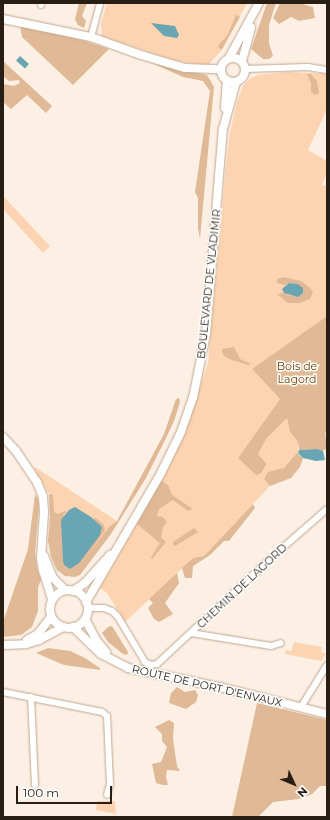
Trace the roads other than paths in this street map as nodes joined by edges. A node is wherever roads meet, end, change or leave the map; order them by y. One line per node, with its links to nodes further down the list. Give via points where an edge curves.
1 (100, 3): 5 (street)
2 (259, 3): 3 (main road)
3 (254, 14): 6 (main road); 7 (main road)
4 (3, 19): 5 (main road)
5 (91, 37): 8 (main road, via 185,68)
6 (229, 58): 7 (main road, via 236,58); 8 (main road, via 223,62)
7 (244, 65): 9 (street); 11 (main road, via 243,77)
8 (221, 69): 10 (main road, via 222,76)
9 (327, 70)
10 (227, 80): 11 (main road); 12 (main road)
11 (236, 82): 12 (main road, BOULEVARD DE VLADIMIR)
12 (223, 129): 16 (main road, BOULEVARD DE VLADIMIR, via 206,334 197,381 173,451)
13 (3, 437): 15 (main road, via 16,451 37,482 43,496)
14 (327, 509): 24 (street, CHEMIN DE LAGORD)
15 (43, 542): 17 (main road, via 50,572); 18 (main road, via 41,558)
16 (120, 543): 17 (main road, BOULEVARD DE VLADIMIR, via 93,575); 19 (main road, BOULEVARD DE VLADIMIR)
17 (69, 591): 18 (main road); 19 (main road, via 83,596)
18 (52, 599): 20 (main road)
19 (87, 605): 21 (main road); 24 (street, CHEMIN DE LAGORD, via 112,611 145,662 151,665 157,664)
20 (51, 617): 22 (main road); 27 (main road, via 38,634)
21 (85, 619): 23 (main road); 28 (main road, via 96,640)
22 (62, 627): 23 (main road); 27 (main road, via 34,642 22,646)
23 (73, 627): 28 (main road, ROUTE DE PORT D'ENVAUX, via 101,654)
24 (191, 633): 25 (street, via 271,646)
25 (281, 643)
26 (3, 645): 27 (main road)
27 (13, 645)
28 (111, 659): 32 (main road, ROUTE DE PORT D'ENVAUX, via 136,671 220,687)
29 (327, 664): 32 (street)
30 (3, 692): 31 (street)
31 (31, 697): 34 (street); 35 (street, via 102,712 107,716 110,784)
32 (301, 707): 33 (main road, ROUTE DE PORT D'ENVAUX)
33 (327, 714)
34 (35, 785)
35 (107, 795)

